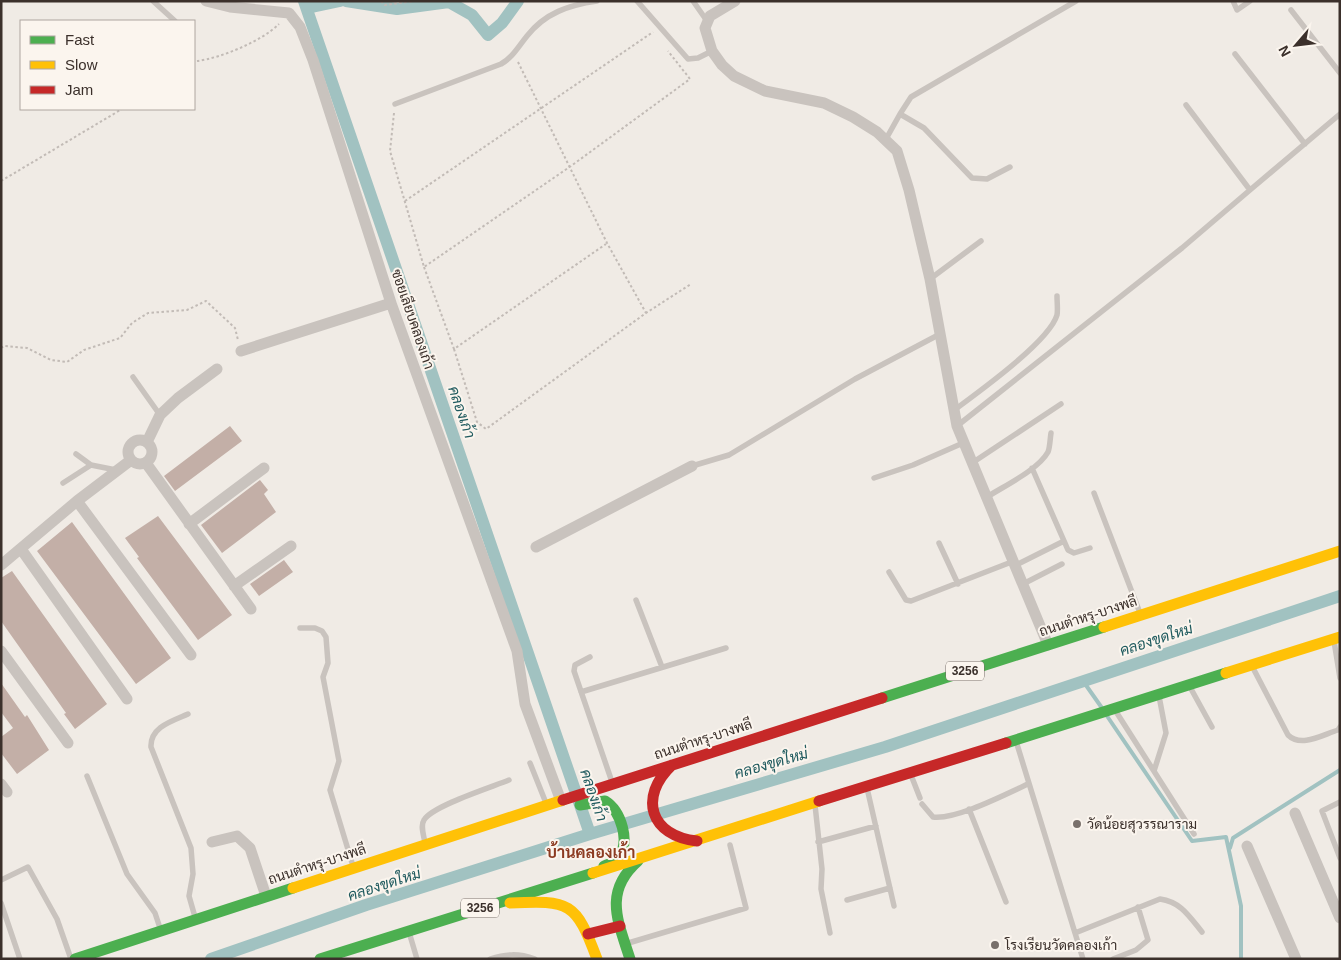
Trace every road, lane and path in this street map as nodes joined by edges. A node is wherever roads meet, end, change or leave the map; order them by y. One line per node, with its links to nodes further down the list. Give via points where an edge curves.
1 (153, 1): 14 (lane)
2 (206, 1): 13 (street, via 230,7)
3 (381, 1): 4 (path, via 392,5)
4 (415, 1)
5 (597, 1): 21 (lane, via 546,16)
6 (637, 1): 16 (lane)
7 (693, 1): 15 (lane)
8 (1076, 1): 29 (lane, via 911,97)
9 (1232, 1): 10 (lane, via 1237,10)
10 (1250, 1)
11 (734, 2): 15 (street)
12 (1291, 10): 24 (lane)
13 (289, 13): 23 (path, via 266,34 218,58); 44 (street, ซอยเลียบคลองเก้า, via 300,27 313,60)
14 (174, 20)
15 (707, 20): 20 (street, via 705,34)
16 (661, 26): 17 (path); 20 (lane, via 688,58 698,58)
17 (653, 32): 18 (path); 27 (path)
18 (658, 38)
19 (664, 45): 33 (path, via 690,79)
20 (712, 51): 31 (street, via 734,76 751,86 824,104 853,117)
21 (514, 54): 25 (lane, via 501,64); 27 (path)
22 (1235, 54): 32 (lane)
23 (197, 61)
24 (1340, 73)
25 (394, 104): 37 (path, via 390,151)
26 (1186, 105): 36 (lane)
27 (541, 108): 33 (path); 37 (path)
28 (120, 110): 35 (path)
29 (900, 114): 31 (lane); 34 (lane, via 924,128 972,178 988,179)
30 (1340, 114): 32 (lane)
31 (886, 139): 41 (street, via 901,161)
32 (1305, 144): 36 (lane)
33 (571, 166): 39 (path); 40 (path)
34 (1010, 166)
35 (1, 181)
36 (1250, 190): 55 (lane, via 1182,248)
37 (404, 202): 40 (path)
38 (981, 241): 41 (lane)
39 (607, 244): 45 (path); 48 (path)
40 (424, 267): 48 (path)
41 (930, 279): 46 (street)
42 (692, 284): 45 (path)
43 (1057, 296): 53 (lane, via 1057,314 1041,338 1009,369)
44 (391, 303): 49 (street); 123 (street, ซอยเลียบคลองเก้า, via 517,651 525,704)
45 (646, 314): 48 (path, via 486,429 477,422)
46 (940, 334): 53 (street); 64 (lane, via 855,379 729,454)
47 (1, 348): 49 (path, via 27,348 51,360 67,362 84,350 120,338 132,323 148,313 188,310 206,302 235,328)
48 (454, 349)
49 (240, 351)
50 (217, 369): 54 (street)
51 (133, 376): 54 (lane)
52 (1061, 404): 62 (lane)
53 (953, 410): 55 (street)
54 (160, 415): 57 (street)
55 (956, 426): 58 (street)
56 (1051, 433): 66 (lane, via 1049,450)
57 (147, 442): 60 (street, via 137,440 129,446); 61 (street, via 152,453)
58 (963, 443): 62 (street); 68 (lane)
59 (76, 454): 63 (lane)
60 (131, 460): 61 (street, via 136,464); 67 (street)
61 (146, 463): 73 (street)
62 (972, 463): 71 (street)
63 (91, 465): 67 (lane); 69 (lane)
64 (692, 466): 77 (street)
65 (264, 468): 73 (street)
66 (1032, 468): 71 (lane); 74 (lane)
67 (116, 470): 72 (street)
68 (874, 478)
69 (63, 483)
70 (1094, 493): 90 (lane)
71 (987, 497): 81 (street)
72 (77, 501): 79 (street); 96 (street)
73 (189, 524): 87 (street)
74 (1064, 541): 78 (lane, via 1071,552); 81 (lane)
75 (939, 543): 85 (lane)
76 (291, 546): 87 (street)
77 (536, 547)
78 (1090, 548)
79 (21, 550): 83 (street); 104 (street)
80 (1340, 551): 90 (main road, ถนนตำหรุ-บางพลี / 3256)
81 (1015, 563): 85 (lane); 86 (street)
82 (1062, 564): 86 (lane)
83 (1, 565)
84 (889, 572): 85 (lane, via 906,600 911,602)
85 (958, 584)
86 (1023, 584): 93 (street)
87 (234, 586): 89 (street)
88 (636, 600): 99 (lane)
89 (251, 609)
90 (1141, 615): 93 (main road, ถนนตำหรุ-บางพลี / 3256)
91 (300, 628): 140 (lane, via 322,630 326,637 328,663 323,677 339,762 330,790)
92 (1337, 638): 98 (main road, 3256); 100 (lane)
93 (1048, 645): 112 (main road, ถนนตำหรุ-บางพลี / 3256)
94 (726, 648): 99 (lane)
95 (1, 651): 110 (street)
96 (191, 655)
97 (590, 657): 102 (lane, via 574,665)
98 (1252, 665): 101 (main road, 3256); 108 (lane, via 1293,740 1300,742)
99 (662, 667): 102 (lane)
100 (1340, 678)
101 (1188, 685): 103 (main road, 3256); 107 (lane)
102 (581, 692): 117 (lane)
103 (1159, 694): 105 (main road, 3256); 113 (lane, via 1166,733)
104 (127, 699)
105 (1114, 708): 109 (main road, 3256); 113 (lane)
106 (188, 714): 152 (lane, via 156,730 151,746 191,848 193,874 189,896)
107 (1212, 727)
108 (1340, 727)
109 (1016, 740): 114 (main road, 3256); 118 (lane)
110 (68, 743)
111 (530, 763): 126 (lane)
112 (672, 765): 117 (main road, ถนนตำหรุ-บางพลี / 3256); 132 (main road, via 662,774 653,794 655,816 670,834)
113 (1154, 771): 131 (lane)
114 (910, 773): 119 (main road, 3256); 121 (lane)
115 (87, 776): 154 (lane, via 127,874 155,913)
116 (509, 780): 135 (lane, via 429,814 422,827)
117 (612, 784): 120 (main road, ถนนตำหรุ-บางพลี / 3256)
118 (1028, 784): 127 (lane); 159 (lane)
119 (867, 787): 124 (main road, 3256); 130 (lane)
120 (591, 796): 123 (main road, ถนนตำหรุ-บางพลี / 3256); 150 (main road, via 614,807 621,829 621,849 617,859)
121 (920, 798)
122 (1340, 802): 139 (lane, via 1322,811)
123 (566, 803): 126 (main road, ถนนตำหรุ-บางพลี / 3256); 129 (main road, via 533,820)
124 (815, 803): 132 (main road, 3256); 134 (lane)
125 (922, 804): 127 (lane, via 928,813 939,818)
126 (547, 805): 129 (main road, ถนนตำหรุ-บางพลี / 3256)
127 (969, 809): 145 (lane)
128 (1295, 814): 151 (street)
129 (506, 819): 135 (main road, ถนนตำหรุ-บางพลี / 3256)
130 (876, 826): 134 (lane); 142 (lane)
131 (1194, 834)
132 (697, 841): 138 (main road, 3256)
133 (212, 842): 143 (street, via 237,836 246,841)
134 (818, 842): 157 (lane, via 822,869 820,889)
135 (426, 845): 140 (main road, ถนนตำหรุ-บางพลี / 3256)
136 (730, 845): 160 (lane, via 746,908)
137 (1247, 846): 173 (street)
138 (641, 858): 147 (main road, 3256); 153 (main road, via 622,873 617,886 616,907)
139 (1340, 858)
140 (354, 868): 143 (main road, ถนนตำหรุ-บางพลี / 3256)
141 (1, 880): 164 (lane, via 28,867 57,919)
142 (890, 888): 144 (lane); 148 (lane)
143 (266, 896): 152 (main road, ถนนตำหรุ-บางพลี / 3256)
144 (847, 900)
145 (1006, 902)
146 (1, 903): 163 (lane)
147 (494, 904): 150 (main road, 3256); 158 (main road, via 562,903 580,916)
148 (894, 906)
149 (1138, 907): 156 (lane, via 1160,899 1171,900 1181,906); 159 (lane); 172 (lane, via 1148,940 1136,950)
150 (466, 912): 155 (main road, 3256)
151 (1340, 918)
152 (195, 919): 154 (main road, ถนนตำหรุ-บางพลี / 3256)
153 (620, 926): 158 (main road); 160 (main road)
154 (161, 930): 165 (main road, ถนนตำหรุ-บางพลี / 3256)
155 (409, 931): 161 (main road, 3256); 166 (lane)
156 (1202, 932)
157 (830, 933)
158 (588, 934): 169 (main road)
159 (1075, 934): 171 (lane)
160 (626, 944): 170 (main road)
161 (349, 954): 162 (main road, 3256)
162 (324, 958)
163 (20, 959)
164 (71, 959)
165 (75, 959)
166 (417, 959)
167 (490, 959): 168 (lane, via 512,954)
168 (535, 959)
169 (597, 959)
170 (630, 959)
171 (1083, 959)
172 (1113, 959)
173 (1296, 959)

